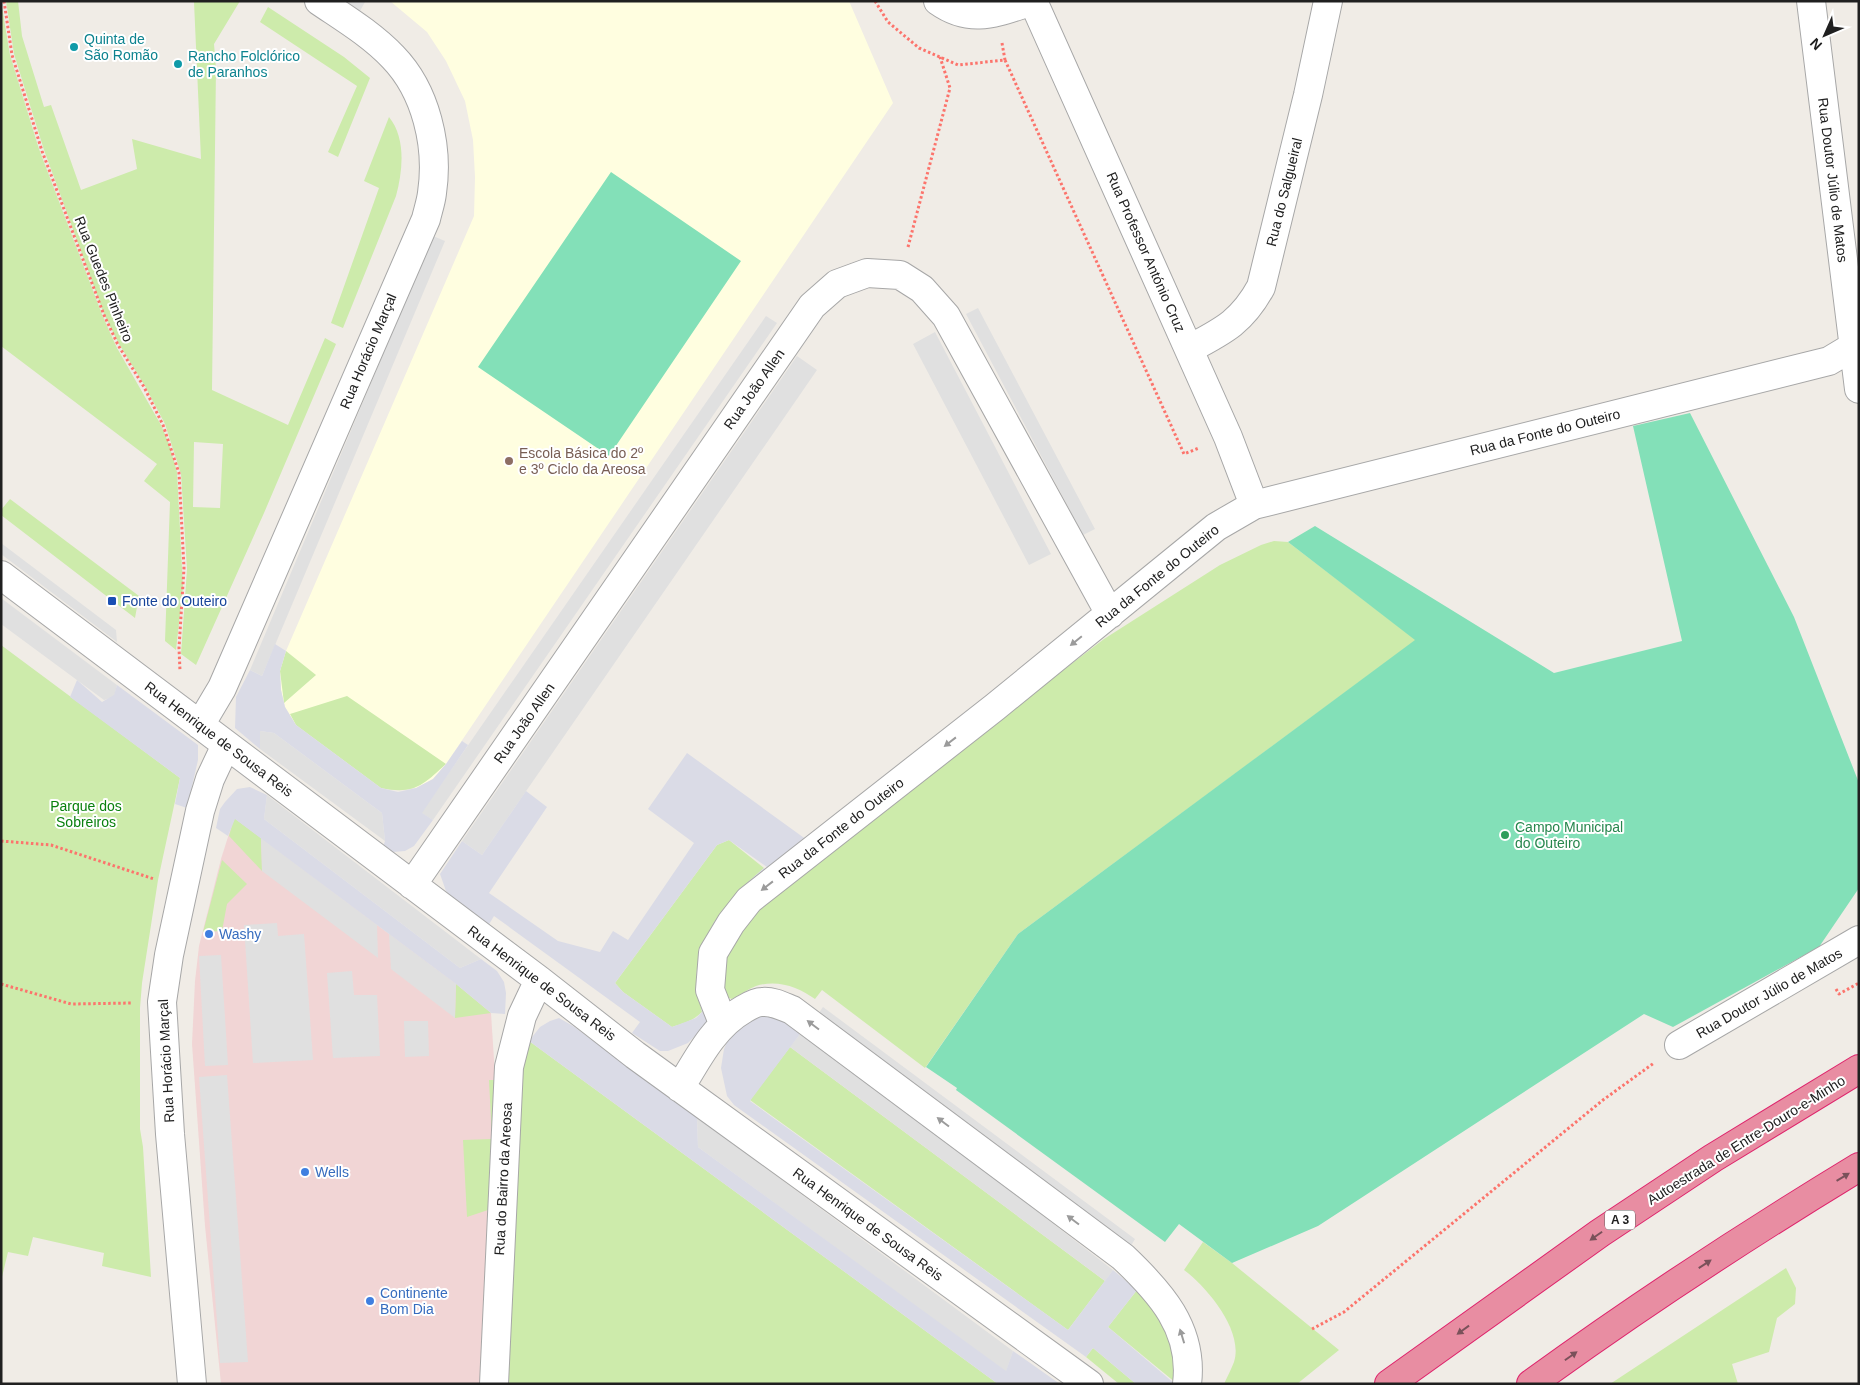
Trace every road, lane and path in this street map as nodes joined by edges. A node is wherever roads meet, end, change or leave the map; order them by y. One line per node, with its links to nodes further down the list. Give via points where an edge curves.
1 (4, 1): 18 (path, Rua Guedes Pinheiro, via 12,56 59,197 104,315 163,425 179,473 184,568)
2 (319, 1): 19 (street, Rua Horácio Marçal, via 380,44 408,76 424,111 430,134 434,167 432,193 426,219 230,670)
3 (875, 1): 8 (path, via 888,22 919,48)
4 (938, 1): 12 (street, Rua Professor António Cruz, via 961,14 978,15 1033,1)
5 (1328, 1): 12 (street, Rua do Salgueiral, via 1261,287 1252,304 1224,331)
6 (1811, 1): 11 (street, Rua Doutor Júlio de Matos)
7 (1000, 37): 9 (path)
8 (940, 57): 9 (path, via 958,65); 10 (path, via 950,88)
9 (1005, 60): 14 (path, via 1184,454)
10 (900, 275): 17 (street, Rua João Allen, via 922,289 946,316); 22 (street, Rua João Allen, via 867,273 837,284 812,306)
11 (1857, 344): 13 (street, Rua Doutor Júlio de Matos); 15 (street, Rua da Fonte do Outeiro, via 1829,361)
12 (1189, 349): 15 (street, Rua Professor António Cruz, via 1228,436)
13 (1859, 389)
14 (1206, 445)
15 (1254, 505): 17 (street, Rua da Fonte do Outeiro, via 1208,533)
16 (1, 575): 19 (street, Rua Henrique de Sousa Reis)
17 (1110, 614): 28 (street, Rua da Fonte do Outeiro, one-way to 28, via 749,900 730,923 713,953 710,990)
18 (180, 676)
19 (200, 725): 20 (street, Rua Henrique de Sousa Reis)
20 (226, 745): 22 (street, Rua Henrique de Sousa Reis); 23 (street, Rua Horácio Marçal, via 200,811)
21 (1, 841): 23 (path, via 51,845)
22 (412, 885): 25 (street, Rua Henrique de Sousa Reis)
23 (183, 888): 27 (street, Rua Horácio Marçal)
24 (1859, 940): 29 (street, Rua Doutor Júlio de Matos)
25 (539, 980): 31 (street, Rua Henrique de Sousa Reis); 35 (street, Rua do Bairro da Areosa, via 522,1016 509,1067)
26 (1, 984): 27 (path, via 71,1004)
27 (162, 1002): 34 (street, Rua Horácio Marçal)
28 (723, 1023): 31 (street); 37 (street, one-way to 28, via 1188,1355 1177,1322 1157,1291 1123,1257 792,1010 777,1003 760,1002)
29 (1679, 1045): 33 (path, via 1603,1100 1344,1312)
30 (1859, 1069): 38 (highway, Autoestrada de Entre-Douro-e-Minho / A 3, one-way to 38, via 1713,1158 1608,1228)
31 (680, 1088): 36 (street, Rua Henrique de Sousa Reis)
32 (1859, 1168): 39 (highway, one-way to 32, via 1774,1219)
33 (1312, 1329)
34 (192, 1384)
35 (494, 1384)
36 (1089, 1384)
37 (1187, 1384)
38 (1389, 1384)
39 (1531, 1384)

